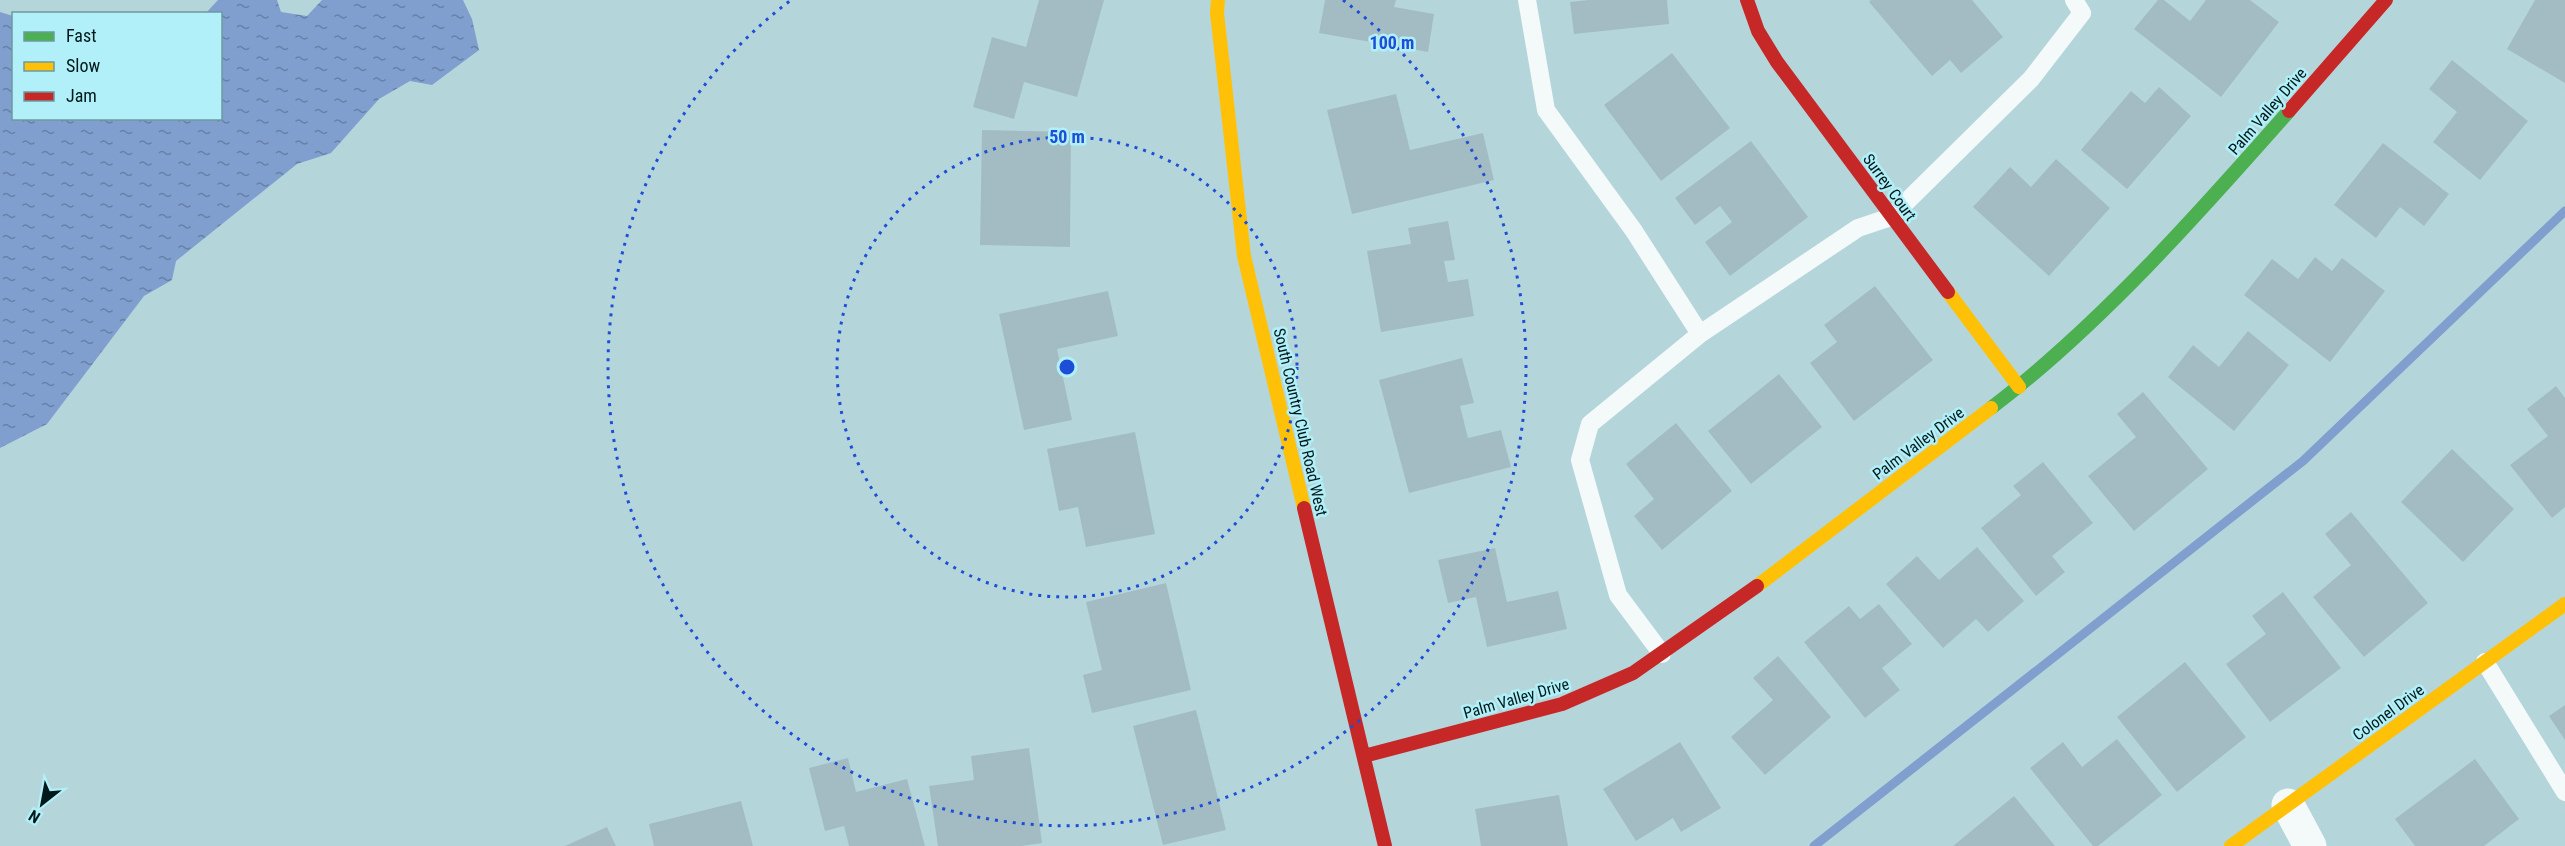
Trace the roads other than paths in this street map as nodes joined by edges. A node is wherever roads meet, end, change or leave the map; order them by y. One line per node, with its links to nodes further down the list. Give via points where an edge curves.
1 (1218, 0): 12 (street, South Country Club Road West, via 1244,256)
2 (1527, 0): 7 (lane, via 1546,110 1634,231)
3 (1747, 0): 6 (street, Surrey Court, via 1750,14 1768,46)
4 (2074, 0): 6 (lane, via 2082,13 2031,79)
5 (2386, 0): 8 (street, Palm Valley Drive, via 2222,187 2102,311)
6 (1891, 217): 7 (lane, via 1858,228); 8 (street, Surrey Court)
7 (1701, 334): 10 (lane, via 1590,424 1580,460 1618,595)
8 (2019, 387): 10 (street, Palm Valley Drive)
9 (2565, 604): 11 (street, Colonel Drive)
10 (1662, 654): 12 (street, Palm Valley Drive, via 1633,673 1562,704)
11 (2485, 662): 13 (lane); 14 (street, Colonel Drive)
12 (1364, 756): 15 (street, South Country Club Road West)
13 (2565, 792)
14 (2288, 806): 16 (street, Colonel Drive); 17 (street)
15 (1382, 845)
16 (2231, 846)
17 (2310, 846)

